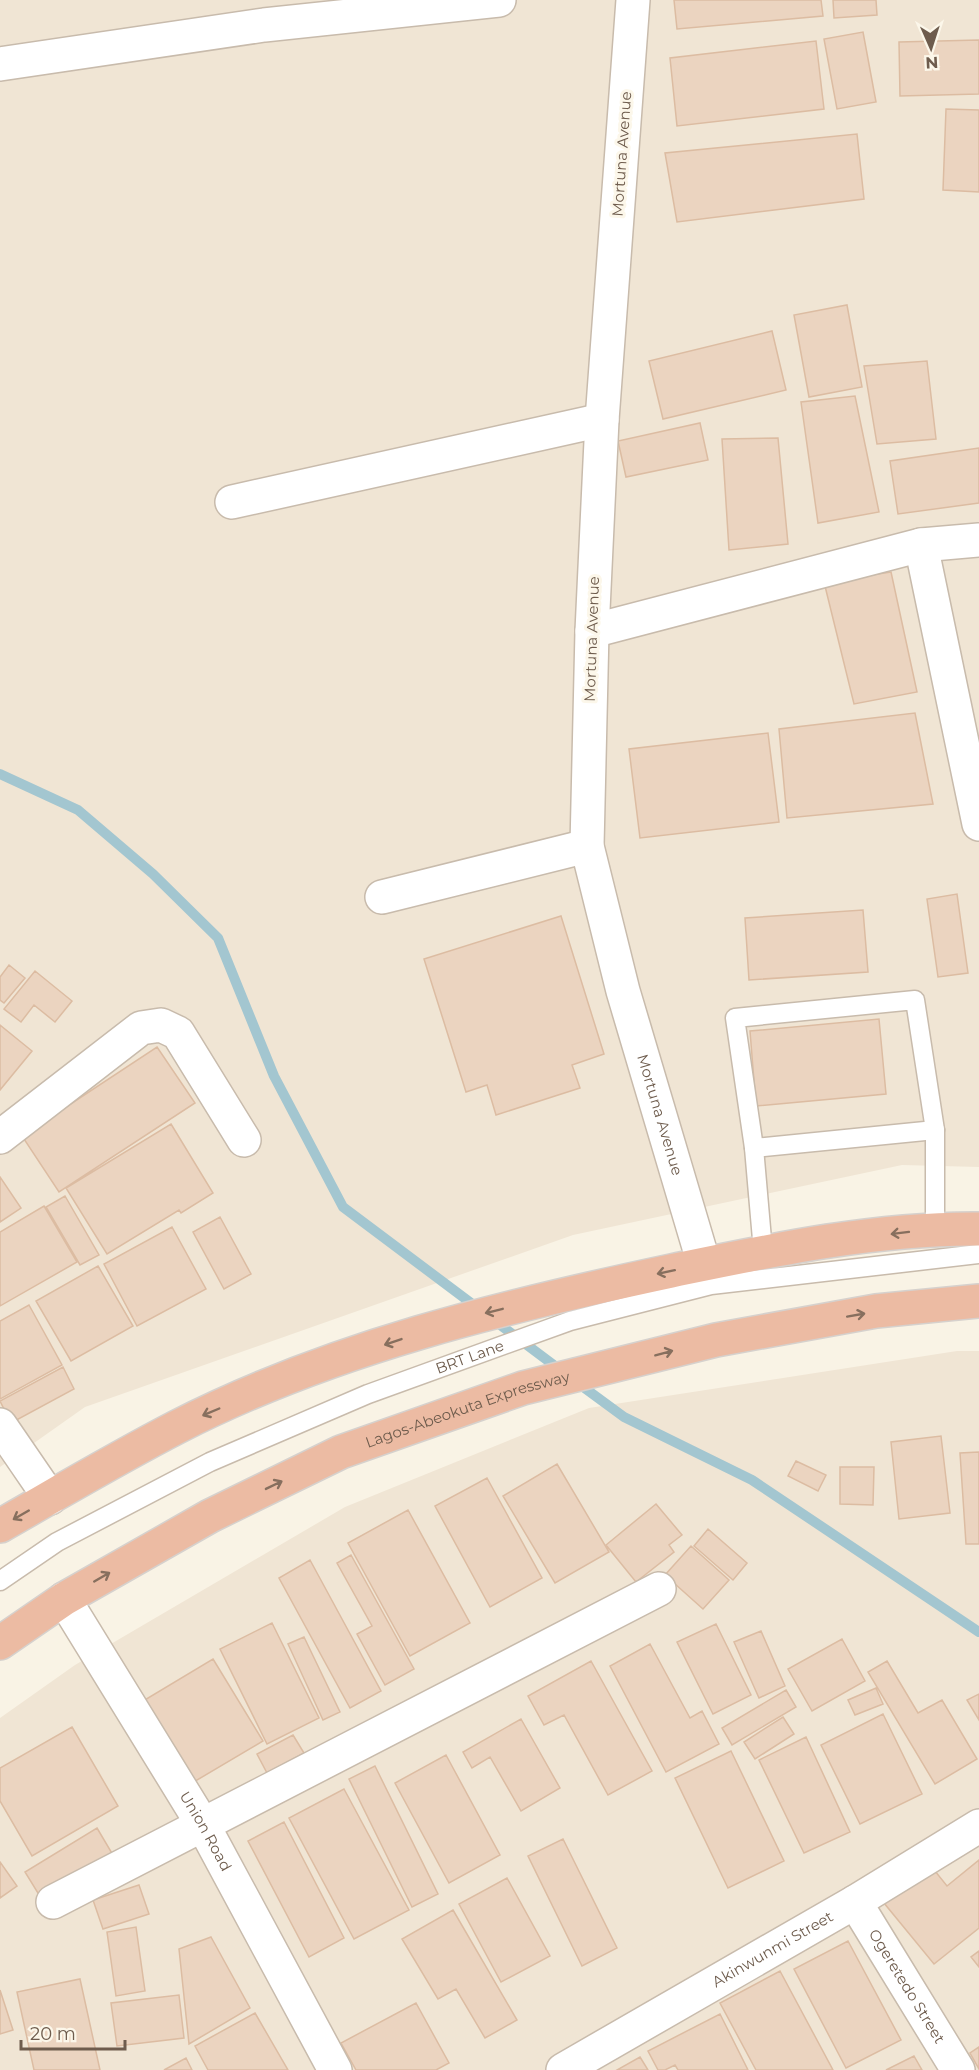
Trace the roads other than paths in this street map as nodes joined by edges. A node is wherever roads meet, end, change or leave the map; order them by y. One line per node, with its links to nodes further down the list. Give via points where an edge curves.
1 (499, 0): 3 (street)
2 (633, 0): 5 (street, Mortuna Avenue)
3 (262, 13): 4 (street)
4 (0, 64)
5 (602, 420): 6 (street); 9 (street, Mortuna Avenue)
6 (232, 502)
7 (979, 540): 8 (street)
8 (921, 545): 9 (street); 10 (street)
9 (592, 631): 11 (street, Mortuna Avenue)
10 (979, 824)
11 (587, 846): 12 (street); 21 (street, Mortuna Avenue, via 623,991)
12 (382, 897)
13 (935, 1130): 16 (lane); 16 (lane, via 915,1000 903,1001 735,1018); 17 (lane)
14 (0, 1137): 15 (street, via 141,1028 161,1025 178,1033)
15 (244, 1140)
16 (754, 1148): 19 (lane)
17 (935, 1229): 18 (highway); 19 (highway, one-way to 19)
18 (979, 1229)
19 (763, 1251): 21 (highway)
20 (979, 1254): 26 (lane, BRT Lane, via 711,1285 570,1321 368,1394 210,1462 57,1542)
21 (704, 1264): 24 (highway, one-way to 24, via 448,1323 291,1377 178,1426)
22 (979, 1301): 28 (highway, Lagos-Abeokuta Expressway, one-way to 22, via 210,1516 341,1452 523,1388 716,1340 876,1311)
23 (0, 1425): 24 (street)
24 (50, 1498): 25 (highway, one-way to 25)
25 (0, 1526)
26 (0, 1581)
27 (659, 1589): 30 (street)
28 (64, 1599): 29 (highway, Lagos-Abeokuta Expressway); 30 (street, Union Road)
29 (0, 1643)
30 (203, 1825): 32 (street); 34 (street, Union Road)
31 (979, 1826): 33 (street, Akinwunmi Street)
32 (53, 1902)
33 (855, 1902): 35 (street, Akinwunmi Street); 36 (street, Ogeretedo Street)
34 (335, 2070)
35 (563, 2070)
36 (958, 2070)

